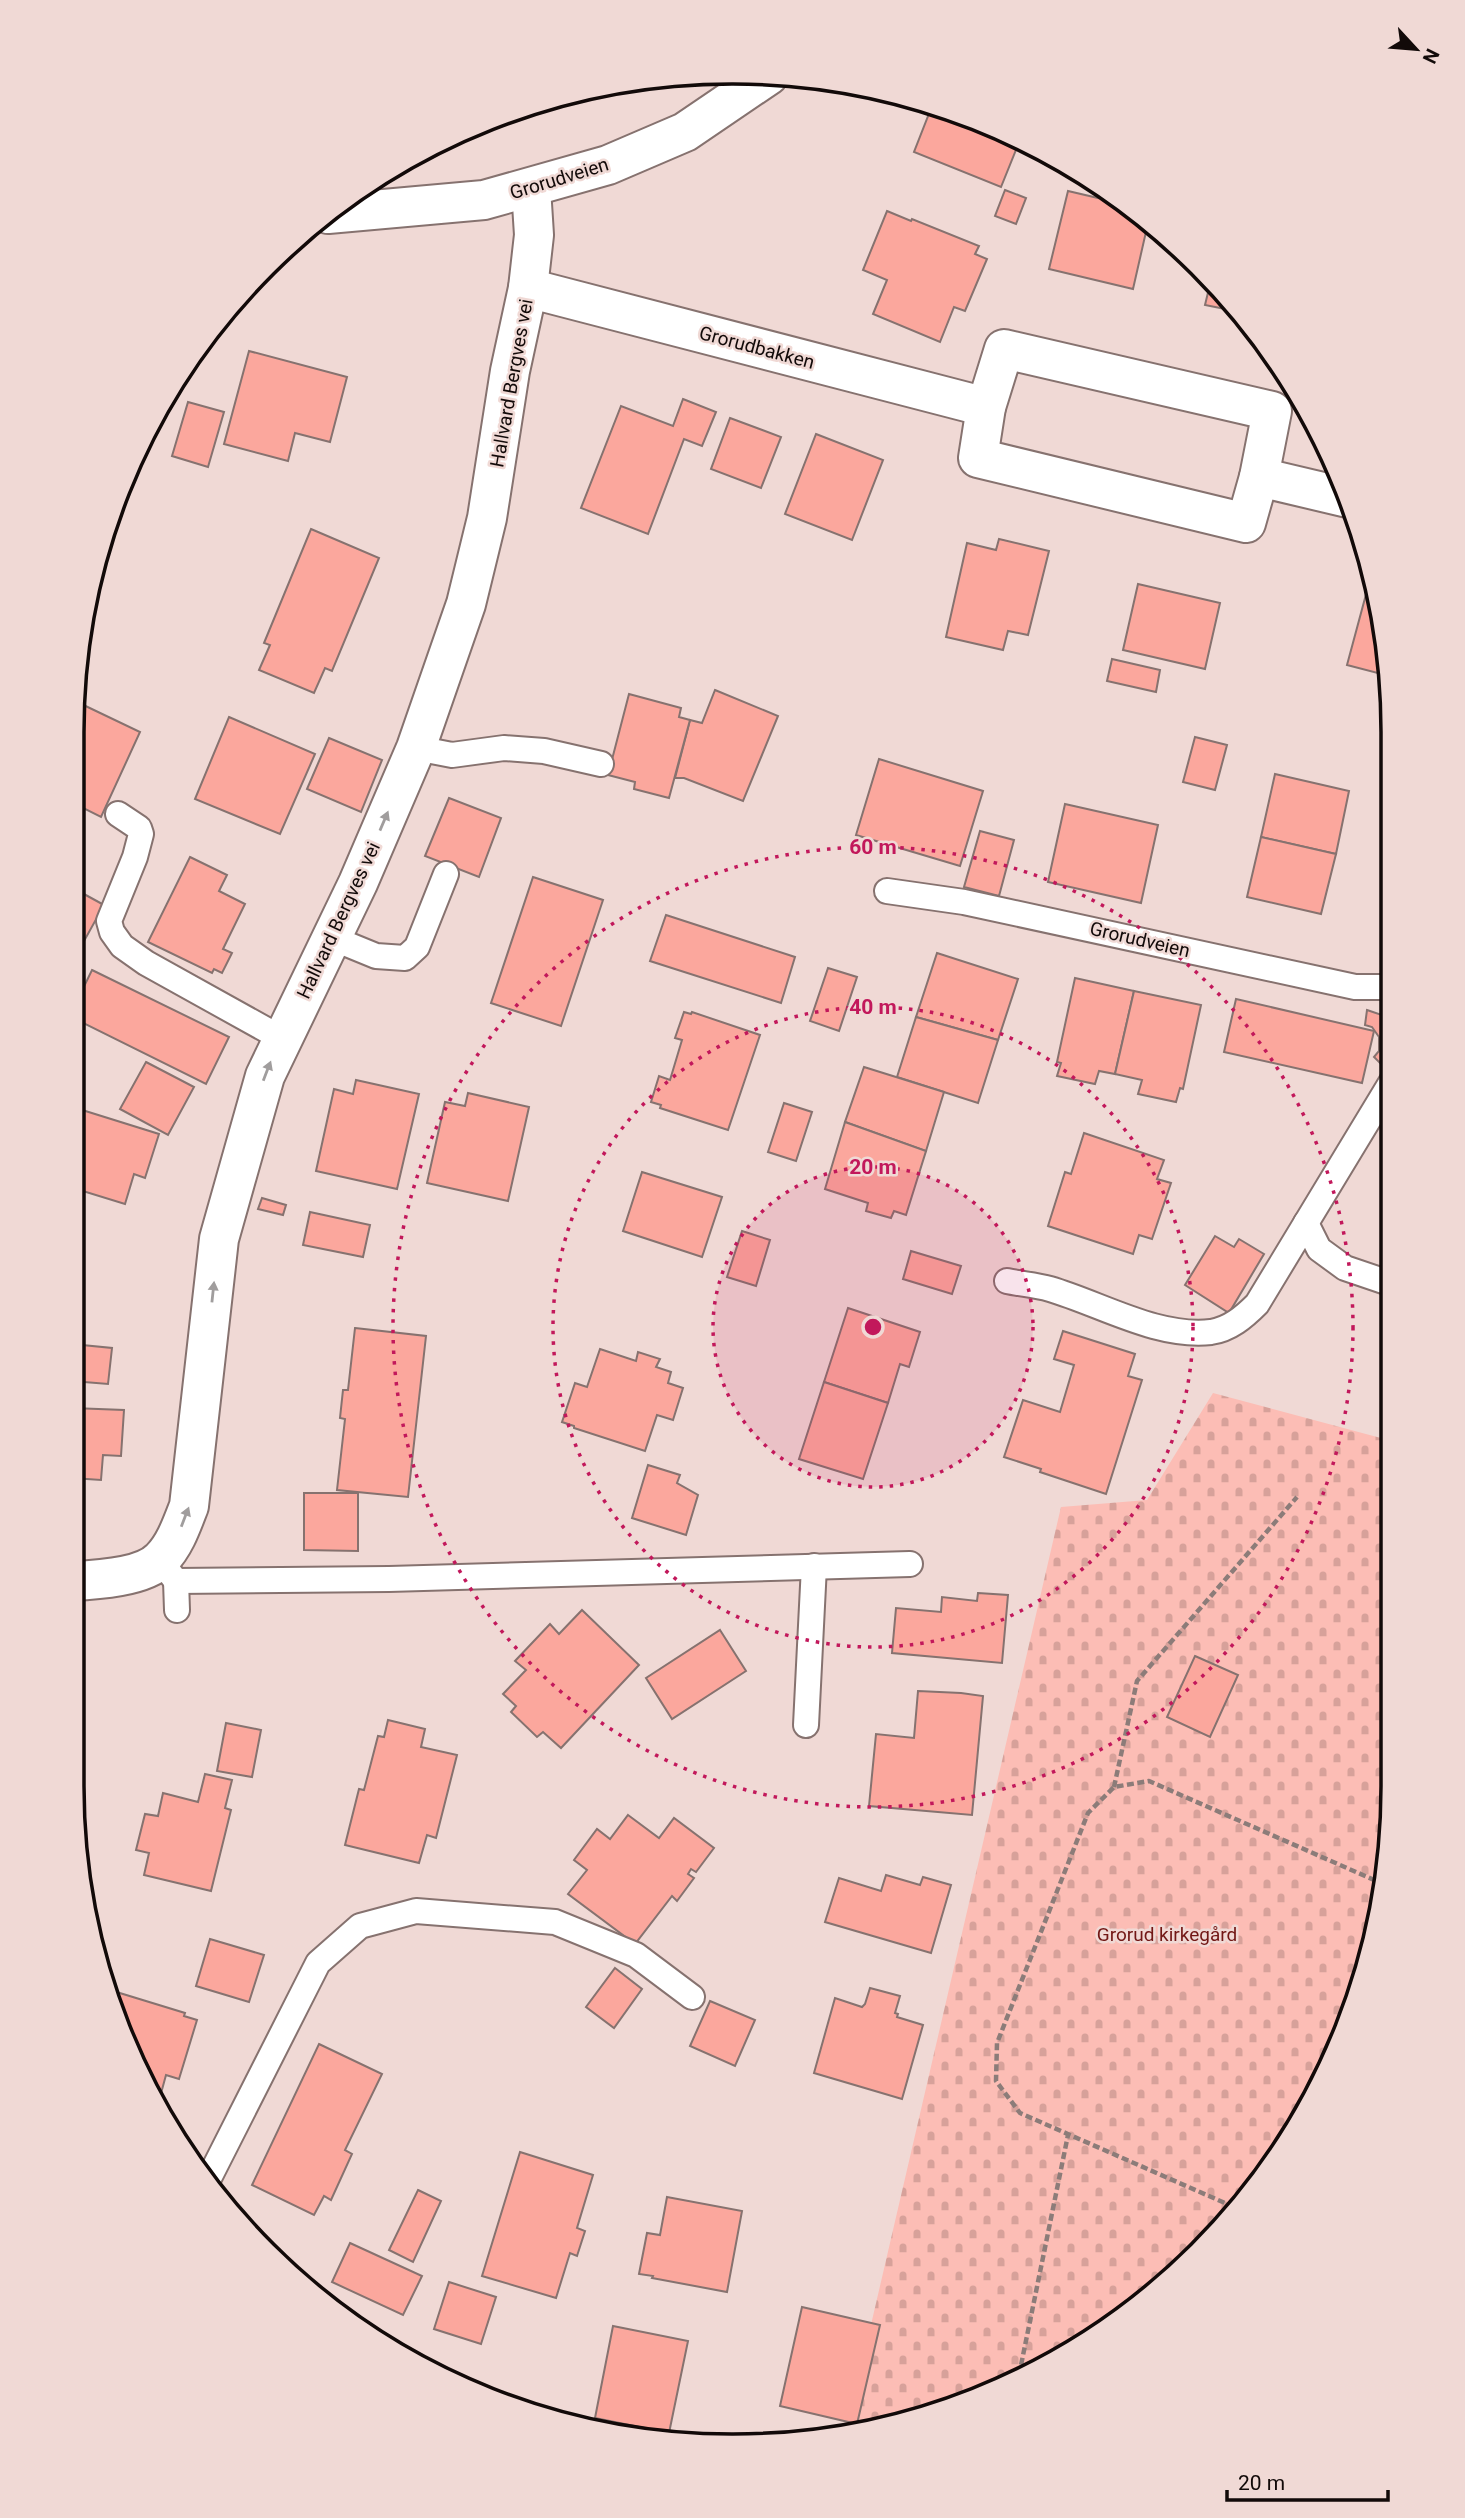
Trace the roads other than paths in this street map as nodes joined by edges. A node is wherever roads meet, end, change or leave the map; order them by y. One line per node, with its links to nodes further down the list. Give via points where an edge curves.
1 (756, 85): 2 (street, Grorudveien, via 685,132 608,165)
2 (531, 188): 3 (street, Grorudveien, via 484,200); 4 (street, Hallvard Bergves vei, via 534,235)
3 (345, 213)
4 (528, 288): 5 (street, Grorudbakken); 8 (street, Hallvard Bergves vei, via 481,543 466,604)
5 (986, 407): 6 (street, via 978,458 1246,523); 6 (street, via 1004,349 1272,411)
6 (1259, 477): 7 (street)
7 (1336, 495)
8 (416, 748): 9 (lane, via 452,755 504,748 544,751); 13 (street, Hallvard Bergves vei, one-way to 8)
9 (601, 764)
10 (118, 814): 15 (lane, via 141,834 109,921 122,946)
11 (446, 874): 13 (lane, via 417,947 405,958 376,956)
12 (887, 891): 14 (lane, Grorudveien, via 964,902 1355,987)
13 (332, 938): 15 (street, Hallvard Bergves vei)
14 (1381, 987)
15 (281, 1038): 22 (street, Hallvard Bergves vei, one-way to 15, via 189,1506 219,1239 265,1076)
16 (1381, 1099): 17 (lane)
17 (1306, 1223): 18 (lane, via 1320,1249 1345,1268); 19 (lane, via 1257,1304 1240,1321 1214,1332 1184,1332 1048,1288)
18 (1381, 1280)
19 (1007, 1282)
20 (910, 1564): 21 (lane)
21 (814, 1566): 22 (lane, via 389,1579); 25 (lane)
22 (168, 1571): 23 (street); 24 (lane)
23 (84, 1580)
24 (177, 1610)
25 (806, 1725)
26 (692, 1997): 27 (lane, via 636,1955 555,1922 416,1912 360,1926 318,1963)
27 (212, 2172)

